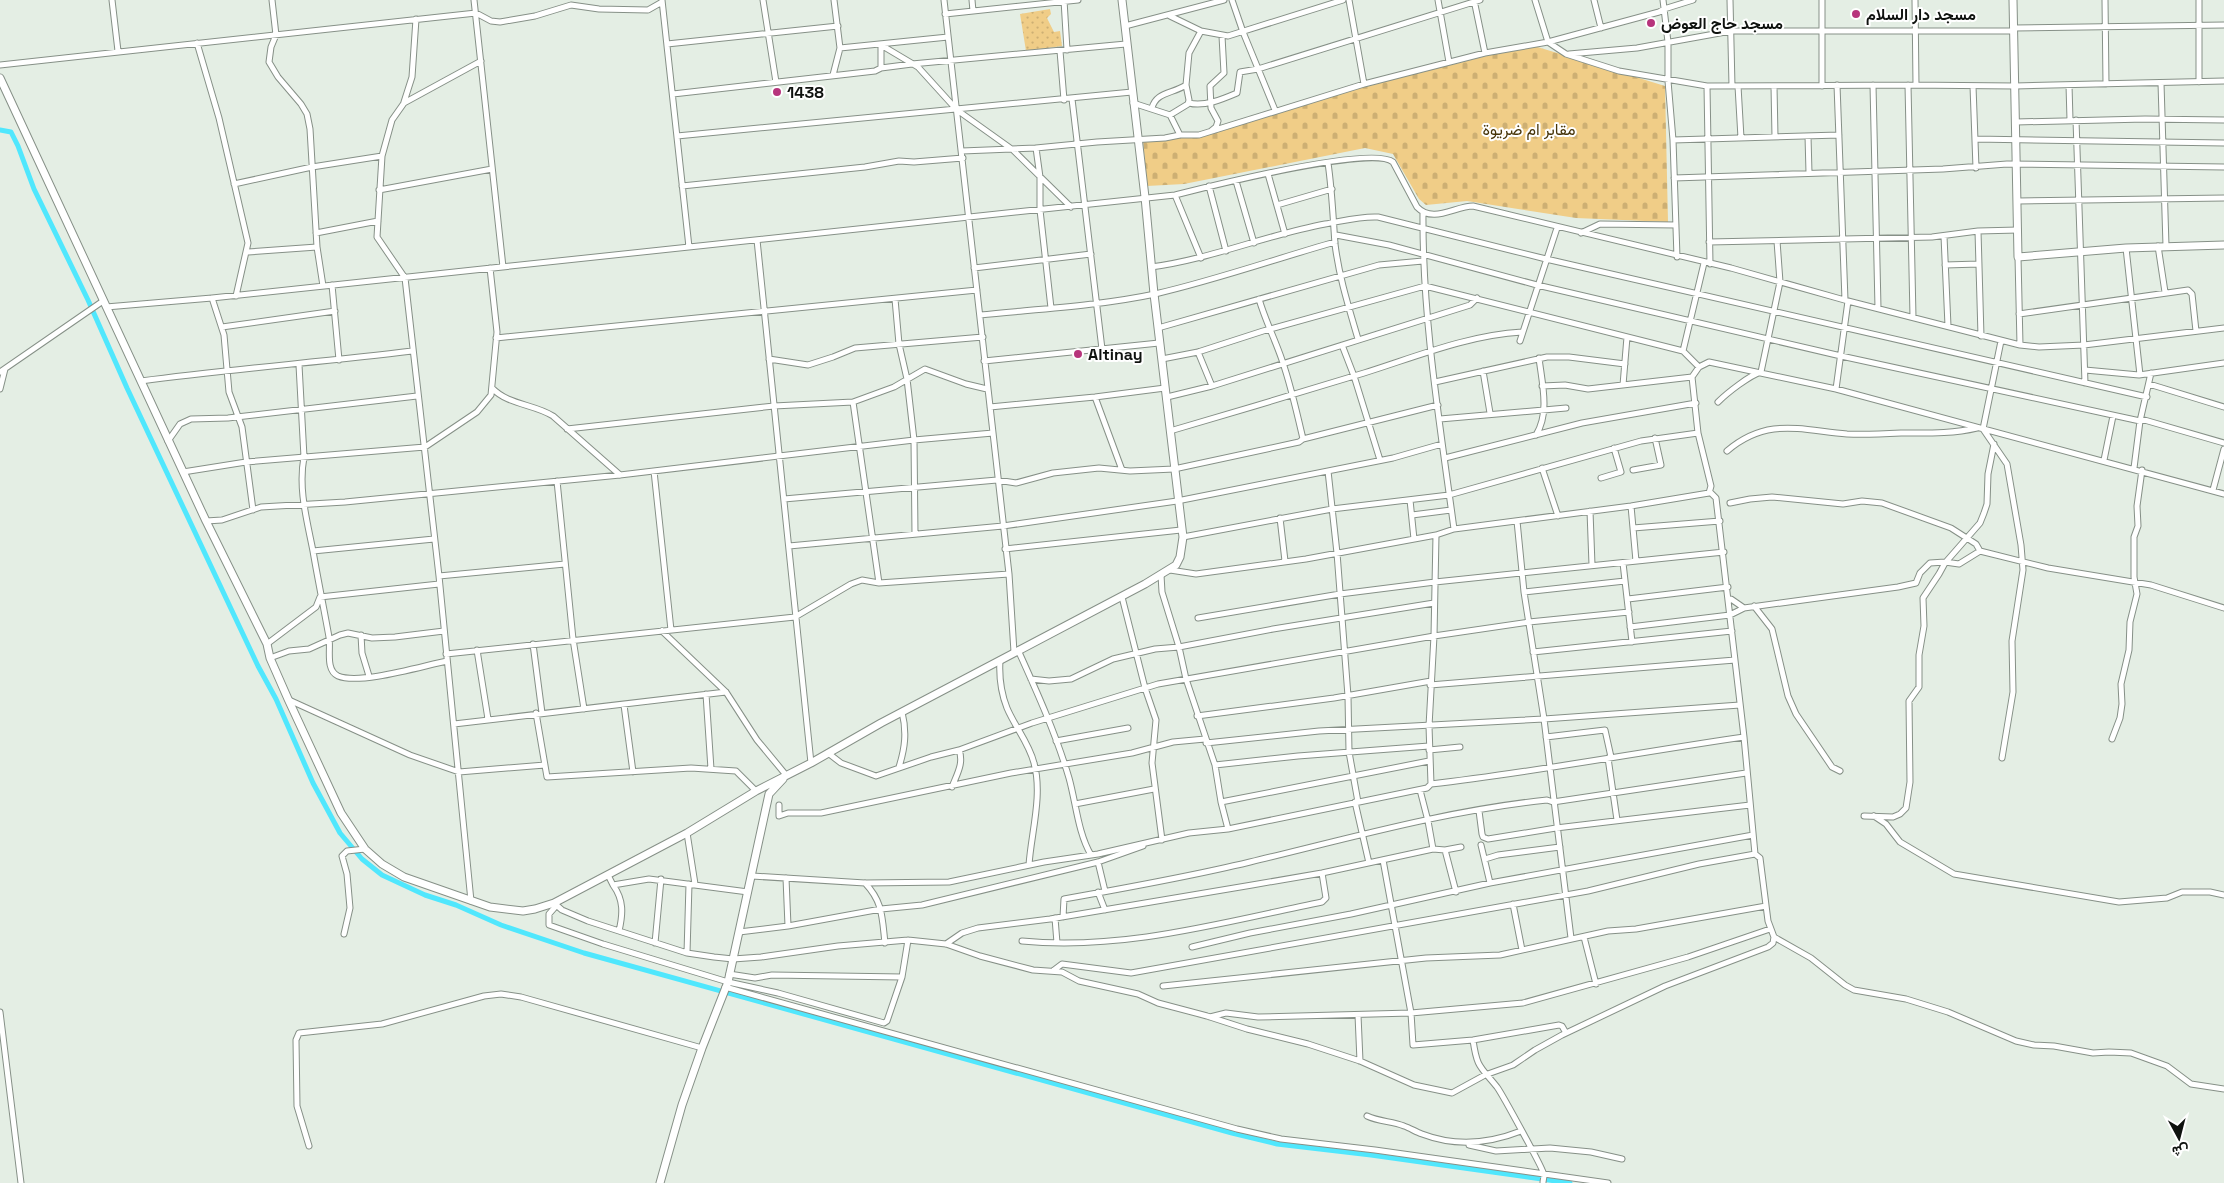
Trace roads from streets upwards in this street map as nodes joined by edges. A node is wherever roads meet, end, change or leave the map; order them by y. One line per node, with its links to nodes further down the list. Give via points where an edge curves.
1 (112, 0): 61 (street)
2 (272, 0): 48 (street)
3 (474, 0): 31 (street)
4 (763, 0): 47 (street)
5 (834, 0): 36 (street)
6 (944, 0): 32 (street)
7 (972, 0): 29 (street)
8 (1078, 0): 26 (street)
9 (1122, 0): 37 (street)
10 (1224, 0): 33 (street)
11 (1232, 0): 46 (street)
12 (1342, 0): 46 (street)
13 (1349, 0): 51 (street)
14 (1438, 0): 30 (street)
15 (1535, 0): 52 (street)
16 (1594, 0): 40 (street)
17 (1663, 0): 28 (street)
18 (1693, 0): 28 (street)
19 (1730, 0): 45 (street)
20 (1822, 0): 42 (street)
21 (1915, 0): 43 (street)
22 (2012, 0): 41 (street)
23 (2105, 0): 38 (street)
24 (2199, 0): 39 (street)
25 (662, 1): 31 (street, via 648,10 571,5 500,22); 55 (street)
26 (1064, 1): 29 (street); 60 (street)
27 (1476, 1): 30 (street); 62 (street)
28 (1664, 8): 40 (street); 53 (street)
29 (973, 11): 32 (street)
30 (1440, 12): 51 (street); 66 (street)
31 (476, 13): 34 (street); 65 (street)
32 (945, 14): 50 (street)
33 (1170, 16): 37 (street); 44 (street)
34 (416, 19): 48 (street); 97 (street, via 412,77)
35 (2224, 25): 39 (street)
36 (838, 26): 47 (street); 58 (street)
37 (1125, 26): 56 (street)
38 (2105, 26): 39 (street); 41 (street); 79 (street)
39 (2200, 26): 76 (street)
40 (1601, 28): 52 (street)
41 (2014, 29): 43 (street); 91 (street)
42 (1821, 30): 43 (street); 45 (street); 89 (street)
43 (1916, 30): 84 (street)
44 (1201, 31): 49 (street); 80 (street, via 1190,48)
45 (1731, 31): 53 (street); 87 (street)
46 (1243, 32): 49 (street); 70 (street)
47 (769, 33): 55 (street); 75 (street)
48 (276, 35): 54 (street); 133 (street, via 269,62 307,114)
49 (1222, 36): 96 (street, via 1224,73 1210,86)
50 (948, 37): 57 (street); 64 (street)
51 (1356, 37): 70 (street); 78 (street)
52 (1548, 42): 62 (street); 63 (street)
53 (1668, 42): 63 (street); 73 (street)
54 (196, 43): 61 (street); 146 (street, via 219,118)
55 (667, 44): 93 (street)
56 (1126, 44): 60 (street); 92 (street)
57 (881, 45): 58 (street); 67 (street); 69 (street)
58 (840, 48): 71 (street)
59 (1060, 50): 60 (street); 64 (street); 95 (street)
60 (1067, 50)
61 (118, 51): 68 (street)
62 (1484, 53): 66 (street)
63 (1566, 54): 73 (street, via 1619,71)
64 (951, 60): 67 (street); 101 (street)
65 (480, 61): 97 (street); 136 (street)
66 (1449, 62): 78 (street)
67 (912, 64): 69 (street); 101 (street)
68 (0, 65)
69 (881, 68): 71 (street)
70 (1258, 69): 96 (street, via 1240,72 1237,93); 102 (street)
71 (833, 75): 75 (street)
72 (0, 78): 225 (street)
73 (1668, 81): 86 (street); 120 (street)
74 (2224, 81): 76 (street)
75 (776, 82): 93 (street)
76 (2199, 82): 77 (street)
77 (2161, 83): 79 (street); 104 (street)
78 (1364, 84): 102 (street)
79 (2106, 84): 85 (street)
80 (1186, 85): 99 (street); 100 (street, via 1157,97)
81 (1837, 85): 82 (street); 89 (street); 110 (street)
82 (1873, 85): 83 (street); 138 (street)
83 (1908, 85): 84 (street); 137 (street)
84 (1916, 85): 90 (street)
85 (2069, 85): 91 (street); 105 (street)
86 (1707, 86): 87 (street); 116 (street)
87 (1735, 86): 88 (street); 114 (street)
88 (1774, 86): 89 (street); 113 (street)
89 (1822, 86)
90 (1973, 86): 91 (street); 117 (street)
91 (2015, 86): 107 (street)
92 (1132, 92): 94 (street); 98 (street)
93 (673, 94): 111 (street)
94 (1072, 99): 95 (street); 123 (street)
95 (1064, 100): 101 (street)
96 (1212, 102): 99 (street); 108 (street, via 1211,108 1218,121)
97 (404, 103): 127 (street, via 392,120)
98 (1133, 103): 100 (street); 115 (street)
99 (1189, 103): 103 (street)
100 (1152, 108): 103 (street)
101 (957, 110): 111 (street); 125 (street); 126 (street)
102 (1275, 110): 108 (street)
103 (1170, 115): 109 (street)
104 (2162, 119): 105 (street); 106 (street); 121 (street)
105 (2073, 120): 107 (street); 119 (street)
106 (2224, 120)
107 (2016, 122): 118 (street)
108 (1209, 132): 109 (street, via 1196,136)
109 (1180, 135): 115 (street)
110 (1839, 135): 112 (street); 139 (street)
111 (676, 136): 147 (street)
112 (1808, 136): 113 (street); 141 (street)
113 (1775, 137): 114 (street)
114 (1740, 138): 116 (street)
115 (1138, 139): 123 (street); 152 (street)
116 (1708, 139): 120 (street); 142 (street)
117 (1975, 139): 118 (street); 135 (street)
118 (2017, 139): 119 (street); 130 (street)
119 (2077, 139): 121 (street); 131 (street)
120 (1673, 140): 144 (street)
121 (2162, 142): 122 (street); 132 (street)
122 (2224, 143)
123 (1078, 144): 124 (street); 157 (street)
124 (1036, 148): 125 (street); 143 (street)
125 (1013, 150): 126 (street); 143 (street)
126 (962, 151): 128 (street)
127 (382, 156): 133 (street); 150 (street)
128 (963, 158): 147 (street, via 899,161); 162 (street)
129 (1328, 163): 140 (street); 149 (street); 161 (street, via 1376,157 1390,159)
130 (2017, 164): 131 (street); 135 (street); 156 (street)
131 (2078, 165): 132 (street); 154 (street)
132 (2163, 166): 134 (street); 155 (street)
133 (312, 167): 146 (street); 170 (street)
134 (2224, 167)
135 (1976, 168): 137 (street)
136 (492, 169): 150 (street); 202 (street)
137 (1909, 170): 138 (street); 177 (street)
138 (1875, 171): 139 (street); 176 (street)
139 (1840, 172): 141 (street); 175 (street)
140 (1268, 174): 145 (street); 158 (street)
141 (1809, 174): 142 (street)
142 (1708, 176): 144 (street); 182 (street)
143 (1040, 177): 159 (street); 160 (street)
144 (1674, 178): 165 (street)
145 (1236, 181): 148 (street); 180 (street)
146 (234, 184): 191 (street)
147 (682, 186): 187 (street)
148 (1210, 186): 151 (street); 189 (street)
149 (1332, 189): 158 (street); 164 (street)
150 (379, 190): 163 (street)
151 (1175, 195): 152 (street); 195 (street)
152 (1145, 197): 157 (street); 205 (street)
153 (2224, 198): 155 (street)
154 (2079, 200): 155 (street); 156 (street); 190 (street)
155 (2164, 200): 185 (street)
156 (2018, 201): 168 (street)
157 (1085, 205): 159 (street); 192 (street)
158 (1277, 205): 172 (street)
159 (1071, 207): 160 (street)
160 (1040, 210): 162 (street); 198 (street)
161 (1423, 212): 166 (street); 167 (street, via 1439,214 1473,206)
162 (970, 217): 178 (street); 204 (street)
163 (378, 221): 170 (street); 207 (street, via 377,237)
164 (1334, 222): 166 (street, via 1378,217); 172 (street); 173 (street)
165 (1676, 225): 171 (street, via 1600,224); 193 (street)
166 (1423, 227): 196 (street); 197 (street)
167 (1557, 228): 171 (street); 197 (street)
168 (2018, 230): 169 (street); 194 (street)
169 (1978, 231): 174 (street); 200 (street)
170 (316, 233): 186 (street)
171 (1581, 233): 193 (street)
172 (1286, 234): 180 (street)
173 (1336, 235): 181 (street); 196 (street, via 1389,245)
174 (1944, 236): 177 (street); 201 (street)
175 (1842, 238): 176 (street); 179 (street); 223 (street)
176 (1876, 238): 177 (street); 229 (street)
177 (1911, 238): 237 (street)
178 (757, 240): 187 (street); 231 (street)
179 (1777, 241): 182 (street); 208 (street)
180 (1254, 242): 189 (street)
181 (1335, 242): 206 (street); 216 (street)
182 (1710, 242): 199 (street)
183 (2224, 245): 185 (street)
184 (2158, 246): 185 (street); 188 (street); 214 (street)
185 (2166, 246)
186 (317, 247): 191 (street); 211 (street)
187 (689, 247): 202 (street)
188 (2126, 248): 190 (street); 220 (street)
189 (1226, 251): 195 (street)
190 (2080, 251): 194 (street); 226 (street)
191 (248, 252): 217 (street)
192 (1091, 254): 198 (street); 224 (street)
193 (1677, 257): 199 (street)
194 (2018, 257): 234 (street)
195 (1201, 258): 205 (street)
196 (1423, 258): 206 (street, via 1379,265); 210 (street); 212 (street)
197 (1546, 259): 210 (street); 215 (street)
198 (1046, 260): 204 (street); 228 (street)
199 (1707, 264): 208 (street); 215 (street)
200 (1979, 264): 201 (street); 247 (street)
201 (1945, 265): 239 (street)
202 (503, 267): 203 (street)
203 (490, 268): 207 (street); 250 (street)
204 (974, 268): 213 (street)
205 (1151, 268): 216 (street)
206 (1341, 277): 222 (street); 227 (street)
207 (405, 278): 209 (street); 263 (street)
208 (1780, 282): 223 (street); 233 (street)
209 (332, 285): 211 (street); 230 (street)
210 (1537, 285): 232 (street); 238 (street)
211 (323, 286): 217 (street)
212 (1425, 286): 219 (street); 227 (street); 236 (street)
213 (978, 290): 221 (street); 235 (street)
214 (2165, 292): 220 (street); 245 (street, via 2191,292)
215 (1697, 293): 233 (street); 238 (street)
216 (1154, 294): 224 (street); 241 (street)
217 (236, 296): 218 (street)
218 (212, 298): 225 (street); 240 (street)
219 (1476, 298): 232 (street); 236 (street, via 1472,305)
220 (2130, 298): 226 (street); 253 (street)
221 (896, 299): 231 (street); 257 (street)
222 (1259, 299): 241 (street); 244 (street, via 1265,321)
223 (1846, 301): 229 (street); 242 (street)
224 (1096, 303): 228 (street); 261 (street)
225 (105, 304): 279 (street, via 86,312); 288 (street)
226 (2082, 304): 234 (street); 260 (street)
227 (1348, 307): 244 (street); 252 (street)
228 (1052, 308): 235 (street)
229 (1878, 308): 237 (street)
230 (335, 311): 240 (street); 270 (street)
231 (764, 311): 250 (street); 268 (street)
232 (1528, 311): 246 (street); 249 (street)
233 (1774, 311): 242 (street); 251 (street)
234 (2019, 314): 259 (street)
235 (980, 315): 248 (street)
236 (1428, 317): 252 (street); 265 (street)
237 (1914, 317): 239 (street)
238 (1690, 320): 251 (street); 262 (street)
239 (1948, 326): 247 (street)
240 (222, 327): 278 (street)
241 (1158, 328): 256 (street)
242 (1846, 328): 266 (street); 273 (street)
243 (2224, 328): 245 (street)
244 (1272, 329): 264 (street); 272 (street)
245 (2196, 331): 253 (street)
246 (1522, 332): 254 (street); 265 (street, via 1499,334)
247 (1981, 336): 255 (street)
248 (983, 337): 257 (street); 271 (street)
249 (1627, 337): 262 (street); 274 (street)
250 (496, 338): 295 (street)
251 (1768, 338): 266 (street); 282 (street)
252 (1358, 339): 258 (street)
253 (2134, 339): 260 (street); 284 (street)
254 (1520, 341)
255 (2001, 341): 259 (street); 273 (street)
256 (1160, 343): 261 (street); 269 (street)
257 (899, 344): 268 (street, via 855,348 808,365); 287 (street)
258 (1342, 345): 272 (street); 285 (street)
259 (2020, 345): 260 (street)
260 (2084, 345): 280 (street)
261 (1102, 349): 271 (street)
262 (1683, 350): 277 (street)
263 (412, 351): 270 (street); 301 (street)
264 (1198, 352): 269 (street); 293 (street)
265 (1430, 352): 285 (street); 289 (street)
266 (1841, 356): 297 (street); 300 (street)
267 (1539, 358): 274 (street, via 1568,357); 281 (street); 294 (street)
268 (769, 359): 310 (street)
269 (1162, 359): 296 (street)
270 (339, 360): 276 (street)
271 (984, 361): 299 (street)
272 (1284, 363): 293 (street); 302 (street)
273 (1996, 363): 290 (street); 297 (street)
274 (1625, 364): 292 (street)
275 (2224, 364): 283 (street)
276 (299, 365): 278 (street); 315 (street)
277 (1699, 366): 282 (street, via 1714,362); 286 (street)
278 (228, 369): 288 (street); 317 (street, via 229,392)
279 (2, 370): 298 (street)
280 (2085, 370): 284 (street); 290 (street)
281 (1483, 371): 289 (street); 316 (street)
282 (1761, 372): 300 (street); 307 (street, via 1730,390)
283 (2151, 373): 284 (street); 291 (street)
284 (2140, 374)
285 (1354, 376): 302 (street); 321 (street)
286 (1692, 377): 292 (street); 308 (street)
287 (907, 379): 299 (street, via 925,369); 306 (street); 330 (street)
288 (141, 381): 331 (street)
289 (1435, 382): 309 (street)
290 (2085, 383): 305 (street)
291 (2149, 384): 305 (street); 312 (street)
292 (1623, 385): 294 (street, via 1588,389)
293 (1212, 386): 304 (street)
294 (1542, 386): 313 (street)
295 (492, 388): 323 (street, via 508,400 543,410); 335 (street, via 488,400 477,412)
296 (1165, 388): 303 (street); 304 (street)
297 (1991, 388): 318 (street); 322 (street)
298 (0, 389)
299 (987, 389): 311 (street)
300 (1836, 389): 322 (street)
301 (417, 396): 315 (street); 335 (street)
302 (1293, 396): 324 (street); 329 (street)
303 (1095, 397): 311 (street); 349 (street)
304 (1167, 397): 324 (street)
305 (2146, 397): 320 (street)
306 (853, 402): 310 (street); 336 (street)
307 (1718, 402)
308 (1696, 403): 325 (street); 327 (street, via 1582,423)
309 (1438, 405): 319 (street); 321 (street)
310 (774, 406): 323 (street); 341 (street)
311 (990, 407): 326 (street)
312 (2224, 407)
313 (1544, 408): 314 (street); 316 (street); 327 (street, via 1541,428)
314 (1566, 408)
315 (300, 411): 317 (street); 340 (street)
316 (1490, 413): 319 (street)
317 (238, 416): 331 (street, via 186,421); 345 (street)
318 (2113, 416): 320 (street); 344 (street)
319 (1440, 419): 333 (street)
320 (2140, 420): 332 (street); 348 (street)
321 (1368, 421): 329 (street); 343 (street)
322 (1981, 428): 334 (street); 339 (street, via 1874,434 1784,428 1761,430 1742,438); 344 (street)
323 (567, 429): 355 (street)
324 (1170, 431): 346 (street)
325 (1698, 433): 328 (street); 362 (street)
326 (993, 434): 330 (street); 357 (street)
327 (1536, 435): 342 (street)
328 (1655, 438): 337 (street); 351 (street, via 1661,465)
329 (1303, 439): 346 (street)
330 (914, 440): 336 (street); 359 (street)
331 (168, 441): 354 (street)
332 (2224, 443)
333 (1442, 444): 342 (street); 343 (street)
334 (1994, 444): 390 (street, via 1986,509 1980,523); 400 (street, via 2007,464)
335 (425, 447): 340 (street); 363 (street)
336 (859, 448): 341 (street); 361 (street)
337 (1614, 448): 347 (street); 356 (street, via 1621,472)
338 (2224, 449): 360 (street)
339 (1727, 451)
340 (304, 457): 345 (street); 370 (street)
341 (780, 457): 353 (street); 366 (street)
342 (1445, 458): 364 (street)
343 (1380, 460): 350 (street)
344 (2104, 460): 348 (street)
345 (246, 462): 354 (street); 373 (street)
346 (1174, 468): 349 (street); 368 (street)
347 (1542, 468): 364 (street); 377 (street)
348 (2134, 468): 352 (street)
349 (1122, 470): 357 (street, via 1099,468 1053,473 1012,484)
350 (1328, 470): 368 (street); 372 (street)
351 (1633, 470)
352 (2142, 470): 360 (street); 412 (street, via 2138,526 2134,537)
353 (654, 471): 355 (street); 433 (street)
354 (183, 472): 379 (street)
355 (620, 475): 358 (street)
356 (1601, 478)
357 (997, 480): 359 (street); 382 (street)
358 (557, 481): 363 (street); 403 (street)
359 (914, 488): 361 (street); 385 (street)
360 (2214, 490): 365 (street)
361 (865, 491): 366 (street); 388 (street)
362 (1710, 492): 371 (street); 381 (street, via 1716,498)
363 (429, 493): 370 (street); 391 (street)
364 (1449, 494): 367 (street); 374 (street)
365 (2224, 494)
366 (784, 499): 392 (street)
367 (1410, 500): 372 (street); 376 (street)
368 (1177, 501): 382 (street); 386 (street)
369 (1730, 503): 390 (street, via 1772,497 1844,504 1882,503 1929,519)
370 (304, 505): 373 (street); 394 (street)
371 (1631, 506): 375 (street); 383 (street)
372 (1332, 509): 378 (street); 396 (street)
373 (253, 510): 379 (street, via 222,520)
374 (1451, 510): 376 (street); 384 (street)
375 (1590, 511): 377 (street); 404 (street)
376 (1412, 515): 389 (street)
377 (1558, 516): 380 (street)
378 (1280, 518): 386 (street); 398 (street)
379 (206, 521): 442 (street)
380 (1517, 521): 384 (street); 406 (street)
381 (1720, 522): 383 (street); 397 (street)
382 (1002, 526): 385 (street); 393 (street)
383 (1633, 528): 399 (street)
384 (1454, 529): 387 (street)
385 (915, 534): 388 (street)
386 (1182, 534): 393 (street); 405 (street, via 1180,557)
387 (1436, 535): 389 (street); 411 (street)
388 (871, 538): 392 (street); 413 (street)
389 (1414, 538): 396 (street)
390 (1966, 538): 395 (street); 401 (street)
391 (434, 540): 394 (street); 409 (street)
392 (789, 546): 428 (street)
393 (1005, 549): 407 (street)
394 (313, 551): 419 (street)
395 (1980, 551): 400 (street); 401 (street, via 1959,564)
396 (1337, 552): 398 (street); 417 (street)
397 (1724, 552): 399 (street); 415 (street)
398 (1286, 561): 405 (street, via 1196,574)
399 (1636, 561): 402 (street)
400 (2021, 561): 412 (street); 491 (street, via 2021,596 2012,640 2013,692)
401 (1945, 562): 423 (street, via 1930,563 1920,572 1916,583); 521 (street, via 1923,598 1919,687 1909,702 1907,802 1900,814 1893,817)
402 (1623, 563): 404 (street); 410 (street)
403 (565, 564): 409 (street); 439 (street)
404 (1592, 565): 406 (street)
405 (1170, 570): 408 (street)
406 (1522, 572): 411 (street); 416 (street)
407 (1009, 574): 413 (street); 446 (street)
408 (1161, 575): 418 (street); 444 (street, via 1162,592)
409 (439, 576): 414 (street)
410 (1625, 581): 416 (street); 420 (street)
411 (1435, 582): 417 (street); 422 (street)
412 (2136, 582): 425 (street); 481 (street, via 2138,594 2130,622 2129,650 2121,684 2120,718)
413 (879, 583): 428 (street, via 862,580 851,584)
414 (439, 584): 419 (street); 434 (street)
415 (1728, 587): 420 (street); 421 (street)
416 (1524, 592): 431 (street)
417 (1340, 594): 429 (street); 430 (street)
418 (1122, 597): 446 (street); 449 (street)
419 (320, 598): 440 (street); 442 (street, via 316,607)
420 (1628, 599): 426 (street)
421 (1729, 601): 424 (street, via 1731,599); 427 (street)
422 (1434, 603): 429 (street); 438 (street)
423 (1754, 606): 424 (street); 501 (street, via 1772,629 1788,696 1796,714 1832,767)
424 (1744, 608): 427 (street)
425 (2224, 608)
426 (1629, 612): 431 (street); 432 (street)
427 (1730, 615): 432 (street); 436 (street)
428 (795, 617): 433 (street); 493 (street)
429 (1342, 617): 444 (street); 447 (street)
430 (1198, 618)
431 (1529, 622): 438 (street); 448 (street)
432 (1630, 627): 441 (street)
433 (671, 630): 435 (street)
434 (444, 631): 437 (street, via 395,637); 450 (street)
435 (662, 631): 439 (street); 461 (street)
436 (1732, 632): 441 (street); 453 (street)
437 (361, 635): 440 (street, via 340,635); 455 (street)
438 (1434, 636): 447 (street); 459 (street)
439 (573, 639): 443 (street); 467 (street)
440 (330, 640): 451 (street); 455 (street, via 330,666 337,676)
441 (1632, 642): 448 (street)
442 (267, 644): 451 (street)
443 (533, 644): 445 (street); 469 (street)
444 (1179, 647): 449 (street); 458 (street)
445 (477, 650): 450 (street); 472 (street)
446 (1016, 651): 452 (street); 457 (street)
447 (1344, 651): 458 (street); 463 (street)
448 (1532, 652): 456 (street)
449 (1136, 653): 457 (street, via 1113,659 1071,679 1049,682); 460 (street)
450 (446, 654): 454 (street)
451 (270, 658): 464 (street)
452 (1000, 660): 468 (street); 476 (street, via 999,676 1007,708)
453 (1735, 660): 456 (street); 466 (street)
454 (447, 662): 455 (street); 474 (street)
455 (369, 676)
456 (1537, 678): 459 (street); 473 (street)
457 (1031, 679): 471 (street)
458 (1186, 679): 460 (street); 470 (street)
459 (1431, 683): 463 (street); 475 (street)
460 (1144, 688): 471 (street); 484 (street, via 1156,720)
461 (726, 692): 462 (street); 505 (street, via 757,740)
462 (706, 694): 465 (street); 500 (street)
463 (1348, 696): 470 (street); 478 (street)
464 (288, 700): 502 (street, via 410,755); 534 (street, via 341,813)
465 (624, 705): 467 (street); 503 (street)
466 (1740, 705): 473 (street); 480 (street)
467 (584, 709): 469 (street)
468 (902, 712): 489 (street); 497 (street, via 906,740)
469 (539, 713): 472 (street); 495 (street)
470 (1197, 716): 483 (street)
471 (1049, 718): 476 (street); 482 (street)
472 (488, 719): 474 (street)
473 (1544, 719): 475 (street); 479 (street)
474 (454, 724): 502 (street)
475 (1429, 726): 478 (street); 485 (street)
476 (1018, 728): 487 (street); 498 (street)
477 (1128, 728): 482 (street)
478 (1348, 729): 483 (street); 488 (street)
479 (1546, 737): 490 (street, via 1605,730); 499 (street)
480 (1744, 737): 490 (street); 504 (street)
481 (2112, 739)
482 (1056, 741): 494 (street)
483 (1205, 741): 484 (street, via 1173,742); 496 (street)
484 (1153, 748): 494 (street); 509 (street)
485 (1429, 748): 486 (street); 488 (street); 492 (street)
486 (1460, 748)
487 (959, 750): 497 (street); 508 (street, via 961,766)
488 (1349, 752): 496 (street); 506 (street)
489 (828, 753): 493 (street); 497 (street, via 841,764 871,776)
490 (1610, 757): 499 (street); 512 (street)
491 (2002, 758)
492 (1429, 761): 506 (street); 507 (street)
493 (811, 763): 505 (street)
494 (1064, 763): 498 (street); 516 (street)
495 (545, 765): 502 (street); 503 (street, via 547,777)
496 (1214, 765): 513 (street)
497 (899, 767)
498 (1035, 768): 508 (street); 543 (street, via 1035,828)
499 (1549, 768): 507 (street); 515 (street)
500 (711, 769): 503 (street); 511 (street, via 736,771)
501 (1840, 771)
502 (459, 772): 560 (street)
503 (633, 772)
504 (1746, 772): 512 (street); 518 (street)
505 (786, 775): 511 (street); 547 (street, via 769,794)
506 (1352, 775): 513 (street); 514 (street)
507 (1431, 784): 510 (street)
508 (952, 787): 517 (street, via 821,813 779,816)
509 (1154, 789): 516 (street); 529 (street)
510 (1420, 790): 514 (street); 523 (street)
511 (756, 791): 526 (street)
512 (1613, 792): 515 (street); 522 (street)
513 (1220, 802): 525 (street)
514 (1357, 802): 525 (street); 527 (street)
515 (1553, 802): 519 (street, via 1512,804); 524 (street)
516 (1075, 804): 538 (street, via 1083,841)
517 (779, 805)
518 (1750, 805): 522 (street); 528 (street)
519 (1479, 811): 523 (street); 524 (street, via 1482,834 1486,839)
520 (1864, 816): 521 (street)
521 (1874, 816): 559 (street, via 1886,824 1900,842 1954,874 2119,902 2167,898 2182,892)
522 (1617, 820): 524 (street)
523 (1428, 821): 527 (street); 535 (street)
524 (1556, 828): 533 (street)
525 (1228, 829): 529 (street)
526 (687, 833): 546 (street); 552 (street)
527 (1361, 835): 542 (street); 554 (street, via 1205,872)
528 (1752, 836): 537 (street); 544 (street)
529 (1162, 840): 530 (street)
530 (1150, 843): 538 (street); 541 (street)
531 (1481, 846): 539 (street)
532 (1461, 847): 536 (street)
533 (1560, 847): 539 (street); 544 (street)
534 (365, 849): 560 (street, via 404,877); 574 (street, via 347,851 342,856 350,908)
535 (1433, 849): 536 (street); 540 (street)
536 (1445, 850): 557 (street)
537 (1755, 854): 558 (street); 564 (street, via 1760,858)
538 (1091, 855): 543 (street)
539 (1485, 859): 551 (street)
540 (1383, 860): 542 (street); 563 (street)
541 (1098, 862): 554 (street); 565 (street, via 922,905)
542 (1369, 863): 545 (street)
543 (1029, 866): 550 (street, via 949,882)
544 (1563, 871): 551 (street); 558 (street)
545 (1322, 873): 566 (street); 580 (street, via 1326,898 1322,902 1194,930)
546 (608, 875): 553 (street); 562 (street)
547 (752, 876): 548 (street); 555 (street)
548 (786, 878): 550 (street); 570 (street)
549 (661, 879): 552 (street); 553 (street); 581 (street)
550 (865, 882): 565 (street, via 878,899)
551 (1490, 883): 557 (street)
552 (692, 884): 555 (street); 586 (street)
553 (613, 885): 572 (street, via 619,893 622,907)
554 (1105, 891): 556 (street)
555 (748, 892): 573 (street)
556 (1098, 892): 566 (street); 567 (street, via 1064,899)
557 (1456, 892): 563 (street)
558 (1564, 895): 561 (street); 577 (street)
559 (2224, 895)
560 (471, 901): 562 (street, via 522,911)
561 (1513, 904): 569 (street); 585 (street)
562 (555, 905): 572 (street, via 588,922); 591 (street, via 549,914 550,925)
563 (1390, 905): 569 (street); 584 (street)
564 (1766, 906): 571 (street); 575 (street)
565 (881, 909): 570 (street); 582 (street)
566 (1105, 910): 567 (street)
567 (1064, 917): 568 (street)
568 (1055, 918): 580 (street); 583 (street, via 978,928 962,933)
569 (1394, 925): 588 (street); 589 (street, via 1131,973 1062,964)
570 (788, 926): 573 (street)
571 (1770, 929): 576 (street); 592 (street, via 1710,951)
572 (619, 931): 581 (street)
573 (739, 932): 587 (street)
574 (344, 934)
575 (1584, 937): 577 (street); 592 (street)
576 (1774, 937): 598 (street, via 1768,947 1665,986); 603 (street, via 1811,958 1854,990 1948,1012 2025,1043 2093,1053 2131,1053 2167,1066 2192,1084)
577 (1571, 938): 585 (street)
578 (908, 940): 582 (street); 583 (street); 590 (street)
579 (1022, 940): 580 (street)
580 (1057, 942)
581 (655, 943): 586 (street)
582 (885, 943): 587 (street)
583 (946, 944): 589 (street, via 1033,970)
584 (1192, 947)
585 (1522, 950): 588 (street, via 1500,955)
586 (687, 953): 587 (street)
587 (733, 959): 591 (street)
588 (1402, 962): 593 (street); 595 (street)
589 (1054, 970): 597 (street, via 1079,981 1138,994)
590 (902, 977): 591 (street, via 772,976); 591 (street, via 884,1023)
591 (727, 981): 600 (street); 610 (street, via 1263,1135)
592 (1596, 984): 595 (street, via 1523,1004)
593 (1163, 986)
594 (0, 1012): 611 (street)
595 (1411, 1013): 596 (street); 599 (street, via 1414,1046)
596 (1358, 1015): 597 (street, via 1258,1017 1226,1013); 601 (street)
597 (1210, 1017): 601 (street)
598 (1566, 1033): 599 (street, via 1559,1025); 602 (street, via 1512,1065)
599 (1473, 1040): 602 (street, via 1476,1060)
600 (702, 1048): 607 (street, via 501,994 382,1024 299,1034 296,1040 296,1099); 612 (street)
601 (1360, 1061): 602 (street, via 1414,1085 1448,1092)
602 (1485, 1075): 605 (street, via 1497,1087)
603 (2224, 1089)
604 (1366, 1116): 606 (street, via 1380,1122 1403,1125 1421,1134)
605 (1521, 1131): 606 (street, via 1502,1139); 608 (street)
606 (1466, 1144): 608 (street, via 1496,1151)
607 (309, 1146)
608 (1531, 1149): 609 (street, via 1591,1152); 610 (street)
609 (1622, 1160)
610 (1544, 1174): 613 (street); 614 (street)
611 (22, 1183)
612 (660, 1183)
613 (1543, 1183)
614 (1608, 1183)

